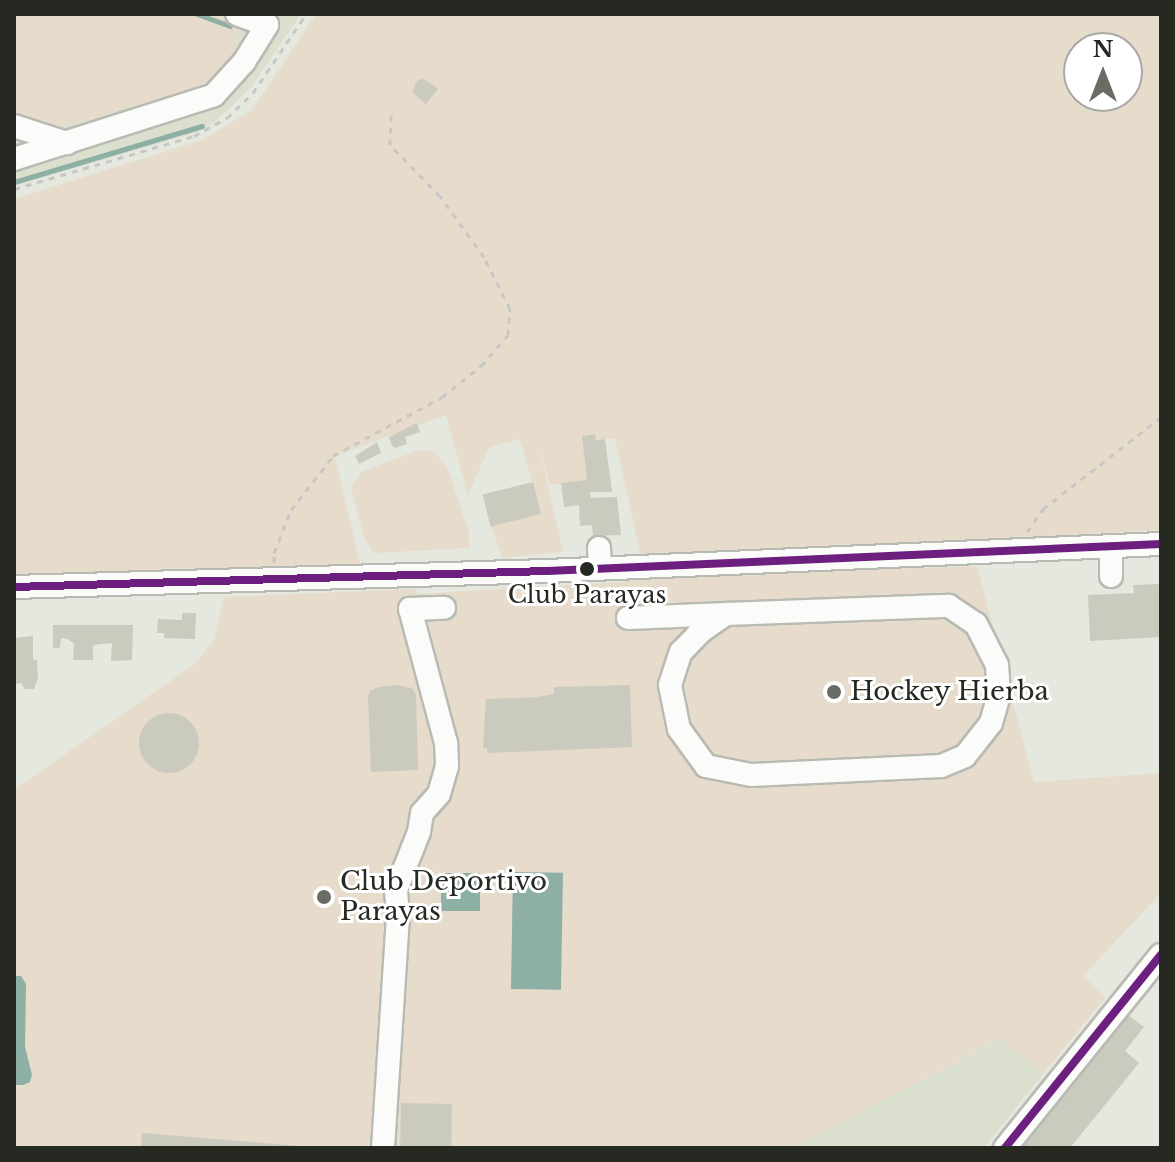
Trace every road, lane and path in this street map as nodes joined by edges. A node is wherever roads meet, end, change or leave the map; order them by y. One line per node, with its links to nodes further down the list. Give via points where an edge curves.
1 (237, 14): 2 (street)
2 (270, 20): 5 (street, via 244,62 214,95)
3 (391, 112): 12 (path, via 390,145 440,196 484,257 510,309 508,335 481,366 442,397 333,456 291,510 274,553)
4 (14, 126): 5 (street)
5 (67, 143): 6 (street)
6 (14, 159)
7 (1161, 417): 10 (path, via 1043,509)
8 (1161, 544): 9 (street)
9 (1111, 548): 10 (street); 11 (street)
10 (1012, 551): 12 (street, via 600,558)
11 (1111, 576)
12 (274, 579): 13 (street)
13 (14, 587)
14 (444, 608): 18 (street, via 410,609 446,743 447,766 439,794 422,813 396,890)
15 (726, 614): 15 (street, via 949,606 976,624 997,665 999,695 991,723 965,756 941,766 751,775 706,766 679,729 670,685 681,652); 16 (street)
16 (628, 618)
17 (1161, 955): 19 (street)
18 (383, 1148)
19 (1005, 1148)

